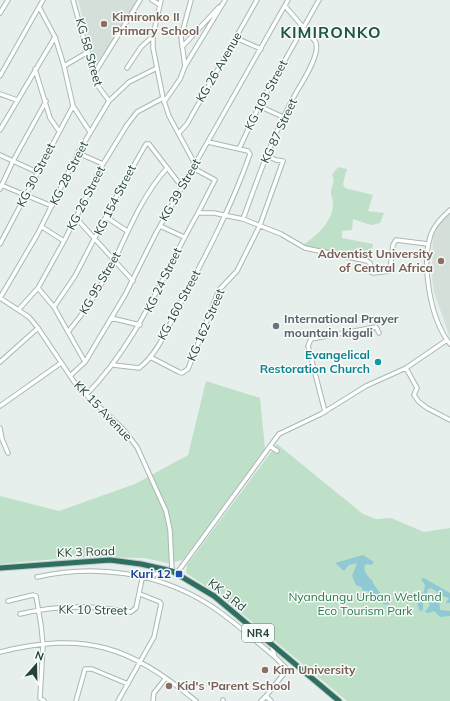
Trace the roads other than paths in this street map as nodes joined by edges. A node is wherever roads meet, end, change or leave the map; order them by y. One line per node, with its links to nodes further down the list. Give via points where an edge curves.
1 (8, 0): 15 (street)
2 (44, 0): 14 (street)
3 (74, 0): 22 (street, KG 58 Street)
4 (140, 0): 28 (street)
5 (152, 0): 12 (street)
6 (161, 0): 12 (street)
7 (191, 0): 20 (street, via 181,32)
8 (257, 0): 19 (street, KG 26 Avenue)
9 (288, 0): 13 (street, KG 39 Street)
10 (319, 0): 16 (street, KG 103 Street)
11 (224, 2): 20 (street); 24 (street)
12 (160, 5): 18 (street)
13 (285, 6): 16 (street); 21 (street, KG 39 Street)
14 (39, 7): 17 (street); 29 (street)
15 (0, 13)
16 (303, 29): 37 (street, KG 103 Street); 38 (street, KG 87 Street, via 317,44 310,69)
17 (55, 36): 23 (street); 27 (street)
18 (153, 36): 25 (street, via 141,48); 26 (street)
19 (236, 38): 21 (street); 42 (street, KG 26 Avenue, via 187,124)
20 (182, 47): 24 (street)
21 (261, 49): 43 (street, KG 39 Street)
22 (88, 52): 23 (street); 28 (street, KG 58 Street)
23 (64, 66): 36 (street)
24 (185, 66): 35 (street, via 180,79)
25 (128, 68)
26 (157, 68): 31 (street); 34 (street, KG 28 Street, via 129,82)
27 (35, 69): 32 (street); 33 (street)
28 (94, 74): 34 (street, KG 58 Street, via 100,90)
29 (0, 76)
30 (0, 94): 32 (street)
31 (163, 98): 35 (street); 49 (street, KG 26 Street, via 135,114)
32 (17, 100): 39 (street)
33 (46, 101): 40 (street, via 50,118); 48 (street)
34 (109, 101): 41 (street, KG 28 Street)
35 (164, 102): 42 (street)
36 (73, 106): 40 (street, KG 30 Street); 41 (street)
37 (259, 106): 38 (street); 44 (street, KG 103 Street)
38 (283, 117): 47 (street, KG 87 Street)
39 (0, 130)
40 (59, 131): 53 (street, KG 30 Street)
41 (90, 132): 45 (street, KG 28 Street)
42 (178, 133): 50 (street)
43 (208, 142): 44 (street); 50 (street, KG 39 Street)
44 (239, 149): 60 (street, KG 160 Street, via 250,154)
45 (78, 153): 49 (street); 57 (street, KG 28 Street)
46 (0, 155): 48 (street)
47 (266, 155): 63 (street, KG 87 Street); 64 (street, via 283,161)
48 (13, 161): 53 (street); 54 (street)
49 (103, 164): 62 (street, KG 26 Street)
50 (195, 164): 52 (street, KG 39 Street)
51 (167, 168): 55 (street, KG 154 Street); 61 (street, KG 154 Street, via 149,144 146,144); 67 (street, KG 95 Street, via 148,193)
52 (192, 168): 55 (street, KG 39 Street); 59 (street, KG 24 Street, via 216,180)
53 (37, 172): 56 (street, KG 30 Street)
54 (1, 186): 56 (street)
55 (182, 187): 65 (street, KG 39 Street)
56 (27, 195): 57 (street); 71 (street, KG 30 Street)
57 (52, 206): 66 (street, KG 28 Street)
58 (450, 210): 72 (street, via 434,226)
59 (198, 213): 60 (street); 68 (street, KG 24 Street)
60 (226, 215): 63 (street); 85 (street, KG 160 Street, via 169,326)
61 (106, 217): 67 (street); 69 (street, KG 154 Street)
62 (76, 218): 69 (street); 70 (street, KG 26 Street)
63 (243, 219): 64 (street)
64 (260, 225): 72 (street, via 305,248 367,261 373,274 390,271 396,240); 85 (street, KG 162 Street, via 237,271 219,290 186,372 179,372)
65 (160, 226): 68 (street); 74 (street, KG 39 Street)
66 (42, 227): 70 (street); 76 (street, KG 28 Street)
67 (127, 232): 73 (street, KG 95 Street)
68 (184, 237): 80 (street, KG 24 Street)
69 (95, 239): 73 (street); 77 (street, KG 154 Street)
70 (64, 241): 75 (street, KG 26 Street)
71 (0, 244)
72 (428, 244): 84 (street, via 428,288 436,316)
73 (114, 260): 74 (street); 82 (street, KG 95 Street, via 79,319)
74 (133, 281): 79 (street, KG 39 Street)
75 (38, 288): 77 (street); 78 (street, KG 26 Street)
76 (0, 298): 78 (street, KK 15 Avenue)
77 (54, 307): 82 (street)
78 (19, 309): 81 (street, KK 15 Avenue)
79 (111, 318): 80 (street); 87 (street, KG 39 Street)
80 (140, 325): 89 (street, KG 24 Street)
81 (38, 328): 86 (street); 88 (street, KK 15 Avenue)
82 (68, 332): 87 (street)
83 (379, 333): 94 (street, via 376,327 311,339 308,346)
84 (449, 342): 90 (street)
85 (150, 357): 89 (street, KG 160 Street, via 139,368)
86 (0, 362)
87 (85, 362): 91 (street, KG 39 Street)
88 (61, 363): 91 (street, KK 15 Avenue); 93 (street)
89 (113, 365): 92 (street, KG 24 Street)
90 (406, 368): 94 (street, via 366,386); 95 (street, via 417,388 414,395 419,402)
91 (70, 376): 92 (street, KK 15 Avenue)
92 (86, 394): 101 (street, KK 15 Avenue, via 124,429 146,465 158,490 168,521)
93 (0, 406)
94 (325, 412): 97 (street, via 284,430 276,436)
95 (450, 420)
96 (0, 428): 99 (street)
97 (270, 446): 98 (street); 101 (street)
98 (277, 451)
99 (8, 453)
100 (0, 568): 101 (highway, KK 3 Road / NR4, via 110,560)
101 (172, 571): 103 (street); 109 (highway, KK 3 Rd / NR4, via 214,596)
102 (37, 577): 103 (street, via 54,573 89,571)
103 (144, 577): 104 (street, KK 10 Street, via 140,582); 111 (street, via 178,588 208,604)
104 (140, 594): 106 (street, KK 10 Street, via 136,608 131,612 94,607); 112 (street, via 161,604 154,637)
105 (8, 601): 106 (street, via 34,595)
106 (39, 609): 107 (street); 108 (street)
107 (20, 614)
108 (43, 644): 110 (street); 112 (street, via 93,644); 116 (street, via 40,698)
109 (271, 644): 111 (street); 123 (highway, KK 3 Rd / NR4)
110 (0, 652)
111 (275, 657): 115 (street, via 286,671)
112 (141, 661): 113 (street); 114 (street)
113 (165, 679): 119 (street, via 154,692); 120 (street)
114 (128, 684): 117 (street, via 92,669 85,669); 118 (street)
115 (266, 696): 121 (street); 122 (street)
116 (44, 701)
117 (76, 701)
118 (118, 701)
119 (153, 701)
120 (196, 701)
121 (261, 701)
122 (272, 701)
123 (339, 701)

